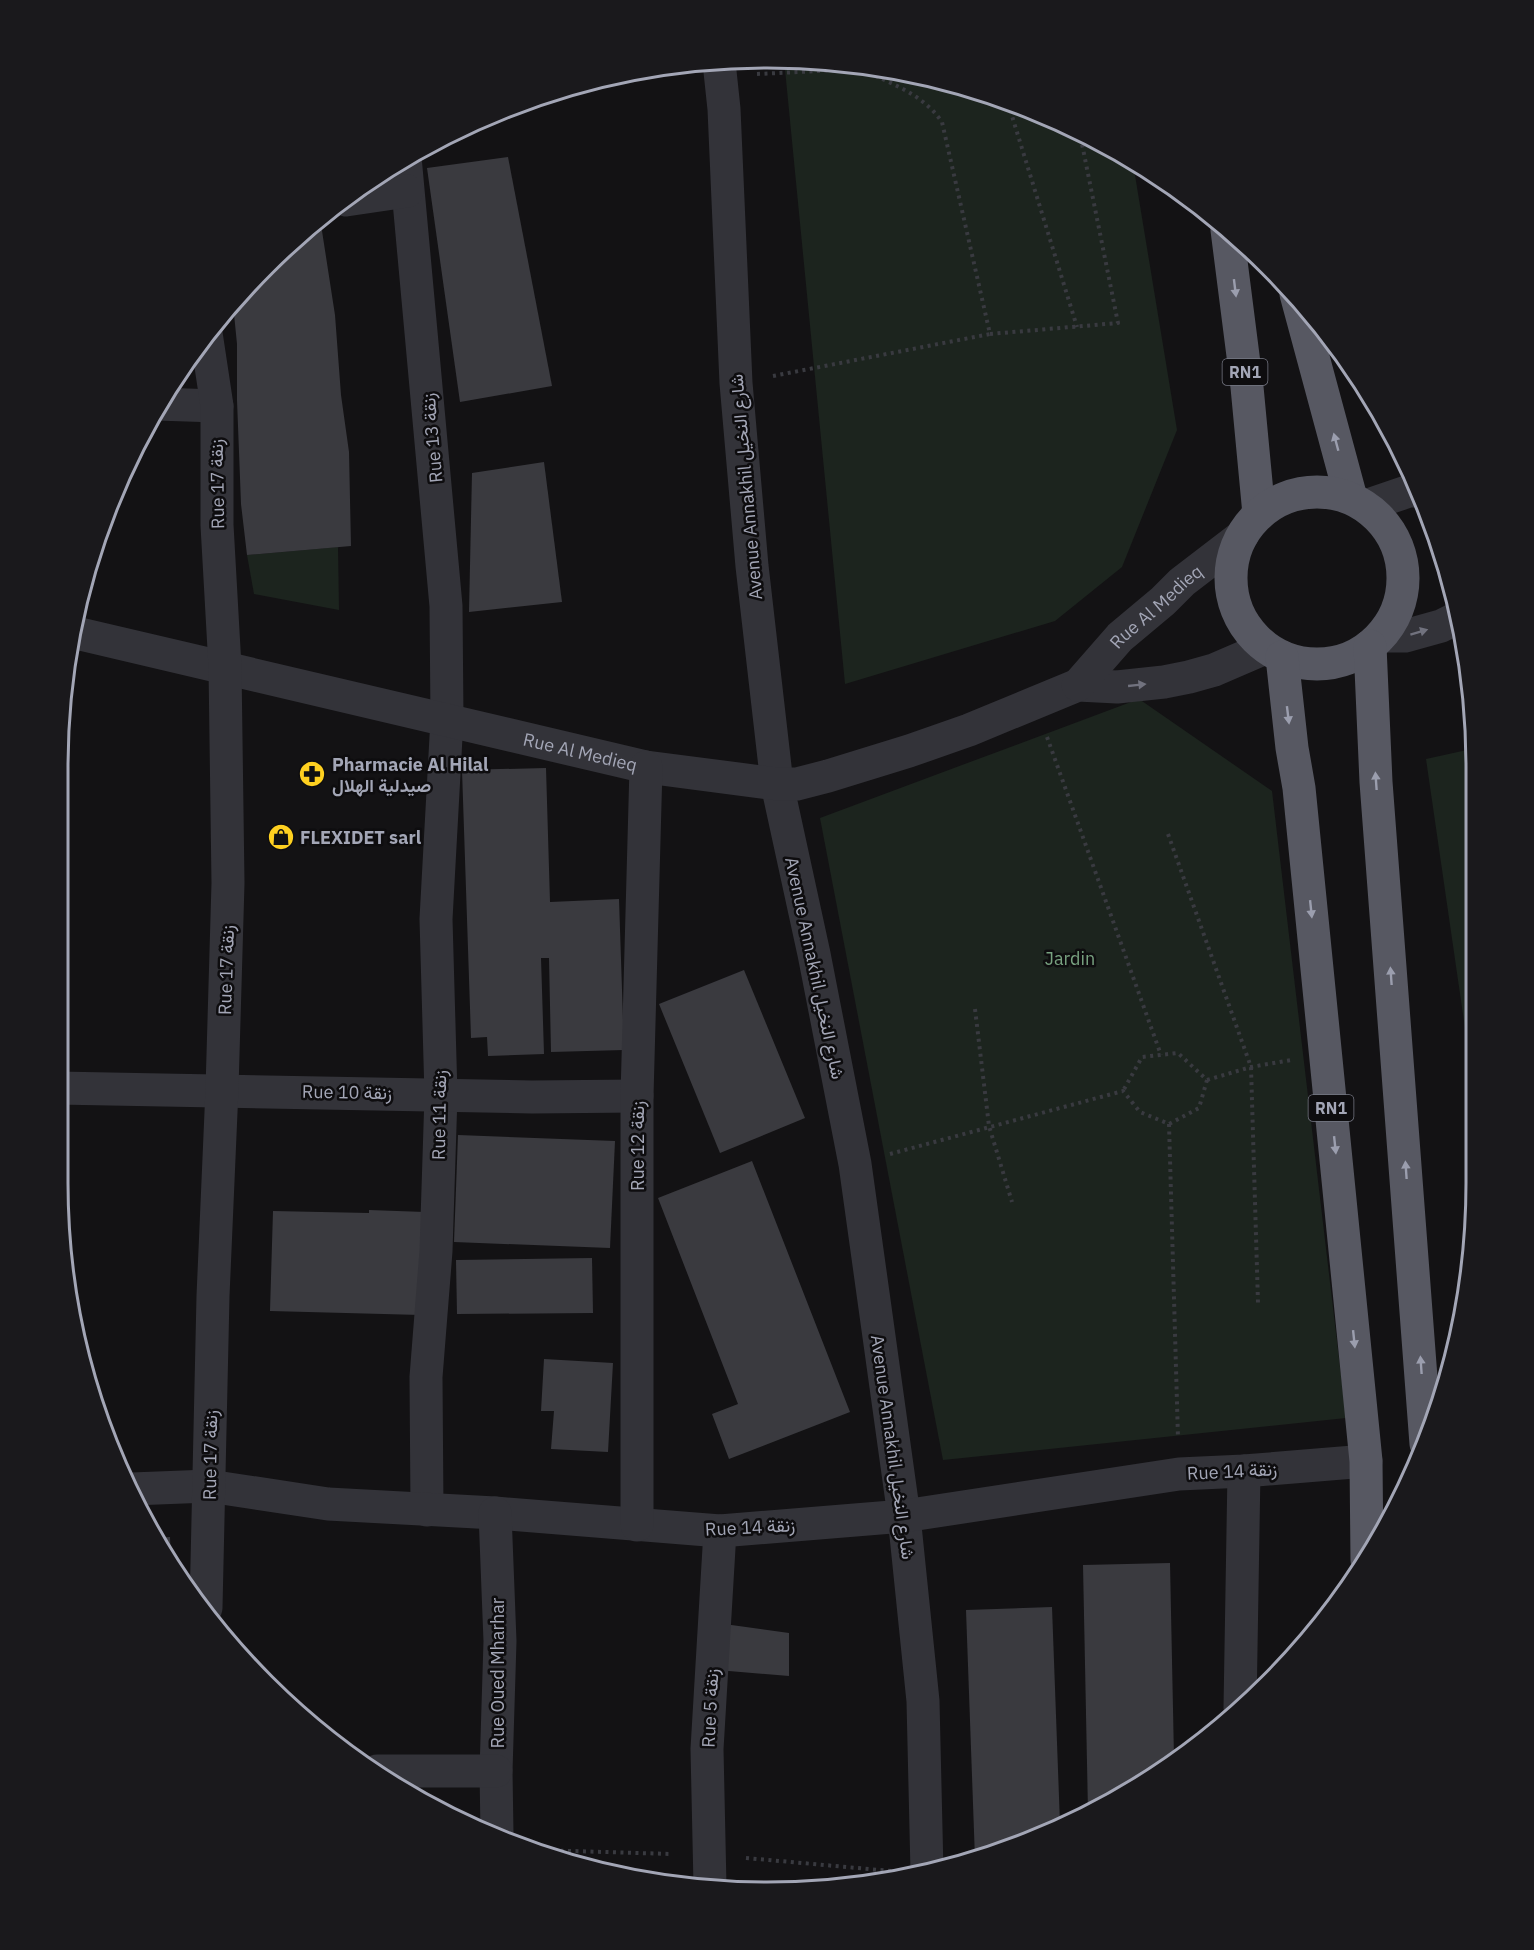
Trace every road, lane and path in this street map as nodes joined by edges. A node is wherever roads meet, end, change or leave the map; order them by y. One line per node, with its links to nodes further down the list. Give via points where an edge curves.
1 (720, 69): 15 (street, Avenue Annakhil شارع النخيل)
2 (721, 69): 3 (path)
3 (790, 69)
4 (878, 77): 13 (path, via 918,97 932,107 942,122)
5 (1011, 112): 12 (path)
6 (1082, 143): 12 (path, via 1118,323)
7 (406, 168): 8 (street, Rue 13 زنقة)
8 (407, 191): 9 (street); 28 (street, Rue 13 زنقة, via 446,606)
9 (360, 198)
10 (1228, 241): 20 (highway, RN1, one-way to 20, via 1247,387)
11 (1303, 318): 19 (highway, one-way to 11)
12 (1077, 327): 13 (path)
13 (990, 334): 15 (path)
14 (208, 346): 17 (street, Rue 17 زنقة)
15 (736, 383): 30 (street, Avenue Annakhil شارع النخيل)
16 (169, 404): 17 (street)
17 (217, 405): 25 (street, Rue 17 زنقة, via 217,525)
18 (1409, 491): 19 (street)
19 (1358, 502): 20 (highway, via 1328,492 1303,493 1280,500); 23 (highway, via 1385,523 1403,569 1403,592 1393,620)
20 (1251, 525): 24 (highway, RN1, via 1231,576 1232,596 1239,616); 26 (street, Rue Al Medieq, via 1120,637)
21 (1451, 621): 23 (street, one-way to 21)
22 (80, 634): 25 (street, Rue Al Medieq)
23 (1376, 641): 24 (highway, via 1332,662 1312,664); 47 (highway, one-way to 23, via 1376,782)
24 (1274, 652): 26 (street, Rue Al Medieq, one-way to 24, via 1117,687 1164,682); 33 (highway, RN1, one-way to 33, via 1299,788)
25 (225, 667): 28 (street, Rue Al Medieq); 38 (street, Rue 17 زنقة, via 228,883)
26 (1078, 685): 27 (street, Rue Al Medieq)
27 (1034, 702): 30 (street, Rue Al Medieq, via 909,751 797,784); 34 (path)
28 (447, 719): 29 (street, Rue Al Medieq); 40 (street, Rue 11 زنقة, via 436,919)
29 (646, 767): 30 (street, Rue Al Medieq); 41 (street, Rue 12 زنقة)
30 (777, 784): 44 (street, Avenue Annakhil شارع النخيل)
31 (1168, 834): 35 (path)
32 (975, 1010): 43 (path)
33 (1326, 1054): 35 (path); 48 (highway, RN1, one-way to 48)
34 (1161, 1055): 36 (path, via 1178,1053); 39 (path, via 1142,1057)
35 (1251, 1067): 36 (path); 46 (path)
36 (1207, 1080): 42 (path, via 1199,1108)
37 (68, 1088): 38 (street, Rue 10 زنقة)
38 (222, 1089): 40 (street, Rue 10 زنقة); 51 (street, Rue 17 زنقة)
39 (1123, 1091): 42 (path, via 1140,1112); 43 (path)
40 (441, 1095): 41 (street, Rue 10 زنقة); 53 (street, Rue 11 زنقة, via 436,1251 426,1377)
41 (637, 1096): 56 (street, Rue 12 زنقة)
42 (1169, 1124): 50 (path)
43 (989, 1126): 44 (path); 45 (path)
44 (855, 1164): 55 (street, Avenue Annakhil شارع النخيل)
45 (1012, 1202)
46 (1258, 1303)
47 (1424, 1421)
48 (1366, 1461): 49 (street, Rue 14 زنقة); 58 (highway, RN1)
49 (1244, 1471): 50 (street, Rue 14 زنقة); 60 (street)
50 (1179, 1474): 55 (street, Rue 14 زنقة)
51 (209, 1486): 52 (street, Rue 14 زنقة); 53 (street, Rue 14 زنقة, via 328,1504); 59 (street, Rue 17 زنقة)
52 (138, 1489)
53 (427, 1510): 54 (street, Rue 14 زنقة)
54 (495, 1513): 56 (street, Rue 14 زنقة); 62 (street, Rue Oued Mharhar, via 500,1641)
55 (904, 1516): 57 (street, Rue 14 زنقة); 64 (street, Avenue Annakhil شارع النخيل, via 923,1701)
56 (637, 1525): 57 (street, Rue 14 زنقة)
57 (720, 1531): 65 (street, Rue 5 زنقة, via 707,1749)
58 (1366, 1544)
59 (206, 1601)
60 (1240, 1698)
61 (388, 1771): 62 (street)
62 (496, 1772): 63 (street, Rue Oued Mharhar)
63 (497, 1828)
64 (927, 1864)
65 (710, 1880)

